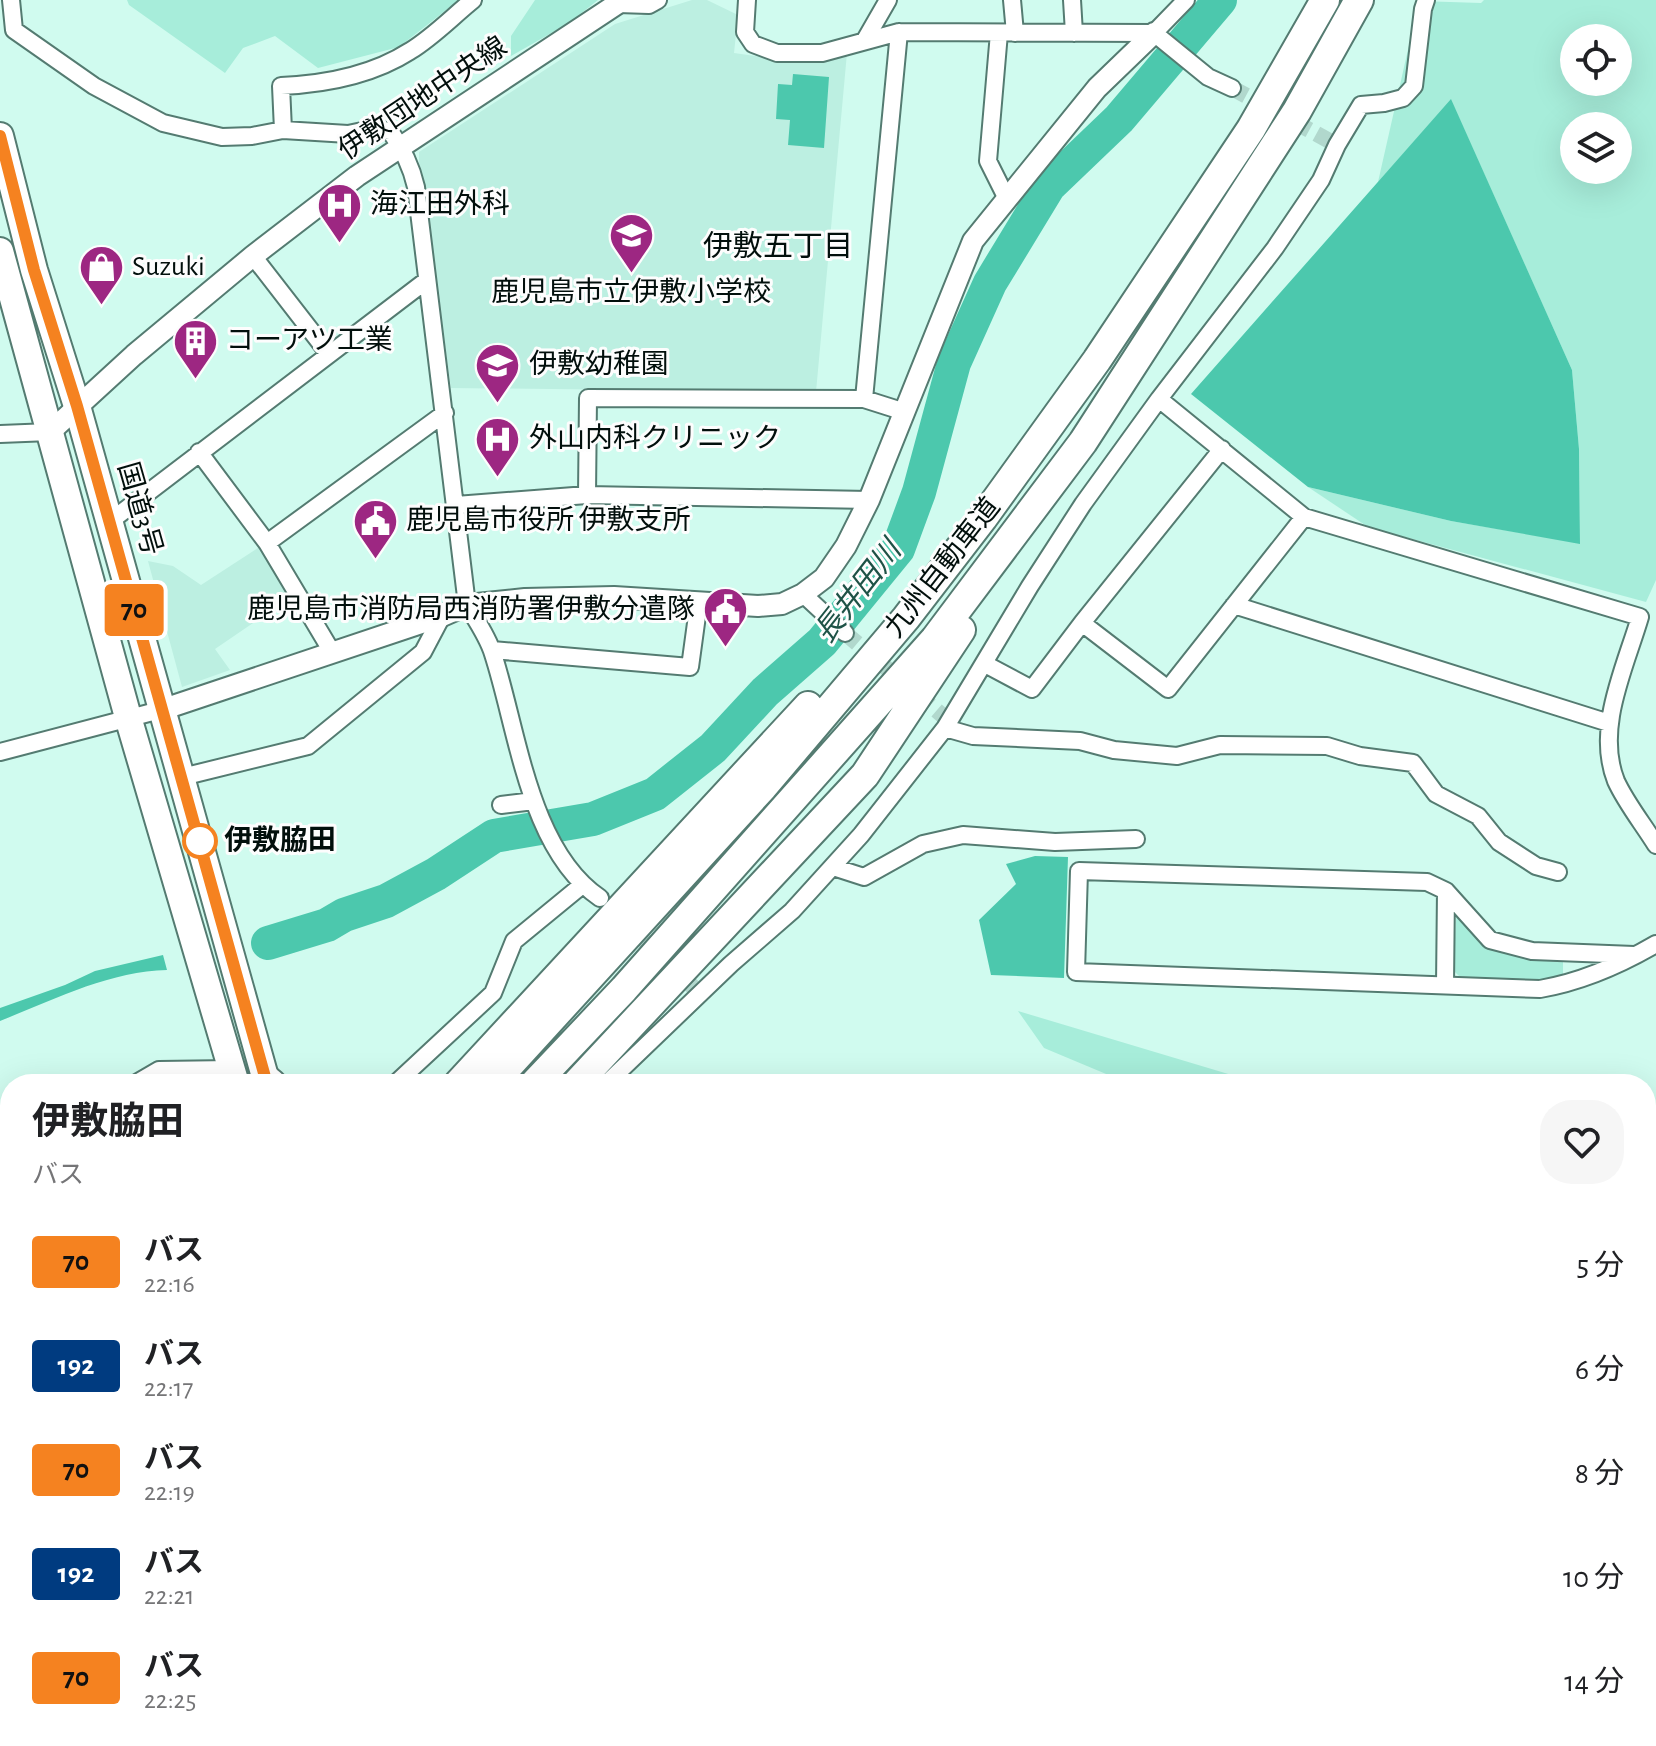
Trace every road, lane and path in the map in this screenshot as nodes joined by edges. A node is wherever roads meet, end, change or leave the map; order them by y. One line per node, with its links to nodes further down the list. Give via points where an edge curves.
1 (11, 0): 19 (street, via 14,30 94,86 163,123 222,137)
2 (473, 0): 19 (street, via 395,59 342,80 281,86)
3 (658, 0): 12 (street, via 649,5)
4 (747, 0): 17 (street, via 745,32 753,44 777,53 822,53)
5 (888, 0): 17 (street)
6 (1012, 0): 14 (street)
7 (1072, 0): 15 (street)
8 (1186, 0): 16 (street)
9 (1325, 0): 41 (highway, 九州自動車道, via 1251,129 1097,360)
10 (1359, 0): 34 (highway, 九州自動車道, via 1297,111)
11 (1426, 0): 28 (street, via 1414,86 1403,98 1361,105 1321,180 1275,248)
12 (620, 2): 21 (street, 伊敷団地中央線)
13 (899, 32): 14 (street); 17 (street); 27 (street)
14 (1007, 33): 15 (street); 22 (street, via 988,161)
15 (1074, 33): 16 (street)
16 (1158, 35): 18 (street, via 1208,77); 22 (street, via 1097,88)
17 (865, 40)
18 (1232, 88)
19 (283, 130): 21 (street, via 390,131)
20 (0, 136): 29 (highway, 国道3号, via 34,270)
21 (401, 145): 24 (street, 伊敷団地中央線); 25 (street, via 416,187)
22 (1007, 199): 30 (street, via 966,254)
23 (0, 251): 32 (highway)
24 (253, 256): 26 (street); 29 (street, 伊敷団地中央線)
25 (427, 280): 26 (street); 31 (street)
26 (329, 354): 36 (street)
27 (864, 399): 30 (street); 37 (street, via 588,398)
28 (1159, 399): 35 (street); 53 (street, via 1037,574)
29 (77, 406): 32 (street, 伊敷団地中央線); 42 (highway, 国道3号)
30 (905, 412): 38 (street)
31 (445, 413): 39 (street); 43 (street)
32 (50, 432): 33 (street); 55 (highway)
33 (0, 434)
34 (1083, 442): 79 (highway, 九州自動車道, via 935,639); 80 (highway, via 865,775)
35 (1222, 449): 40 (street); 49 (street)
36 (199, 452): 42 (street); 43 (street)
37 (587, 495): 38 (street); 39 (street)
38 (869, 500): 44 (street)
39 (456, 505): 46 (street)
40 (1304, 517): 47 (street); 56 (street, via 1640,617)
41 (983, 518): 77 (highway); 78 (highway, 九州自動車道, via 763,787)
42 (108, 523): 54 (highway, 国道3号)
43 (267, 543): 52 (street)
44 (810, 600): 45 (street, via 758,606); 50 (street)
45 (699, 601): 46 (street, via 599,597); 51 (street, via 690,667)
46 (467, 605): 48 (street); 51 (street)
47 (1234, 605): 49 (street, via 1168,689); 56 (street)
48 (442, 616): 52 (street); 59 (street, via 423,652 308,746)
49 (1082, 623): 53 (street, via 1032,689)
50 (844, 632)
51 (492, 650): 60 (street)
52 (332, 652): 54 (street)
53 (985, 664): 57 (street)
54 (164, 709): 55 (street); 59 (highway, 国道3号)
55 (128, 717): 58 (street); 74 (highway)
56 (1609, 723): 63 (street, via 1616,781)
57 (945, 728): 64 (street); 65 (street, via 973,736 1080,741 1177,756 1220,745 1327,746 1413,763 1436,794 1478,816 1499,842 1536,866)
58 (0, 752)
59 (182, 777): 75 (highway, 国道3号)
60 (534, 801): 61 (street); 66 (street, via 549,839)
61 (501, 805)
62 (1136, 839): 64 (street, via 1055,842 963,835 923,844 864,877)
63 (1656, 845)
64 (833, 867): 81 (street, via 792,911 697,991)
65 (1558, 872)
66 (581, 886): 68 (street); 76 (street, via 514,941 493,993)
67 (1446, 891): 70 (street, via 1490,940 1532,951); 71 (street); 71 (street, via 1427,882 1079,871 1076,972)
68 (600, 898)
69 (1656, 944): 70 (street)
70 (1638, 955): 71 (street, via 1572,983 1540,989)
71 (1445, 985)
72 (152, 1074): 73 (street)
73 (209, 1074)
74 (233, 1074)
75 (269, 1074)
76 (406, 1074)
77 (467, 1074)
78 (501, 1074)
79 (543, 1074)
80 (585, 1074)
81 (616, 1074)

